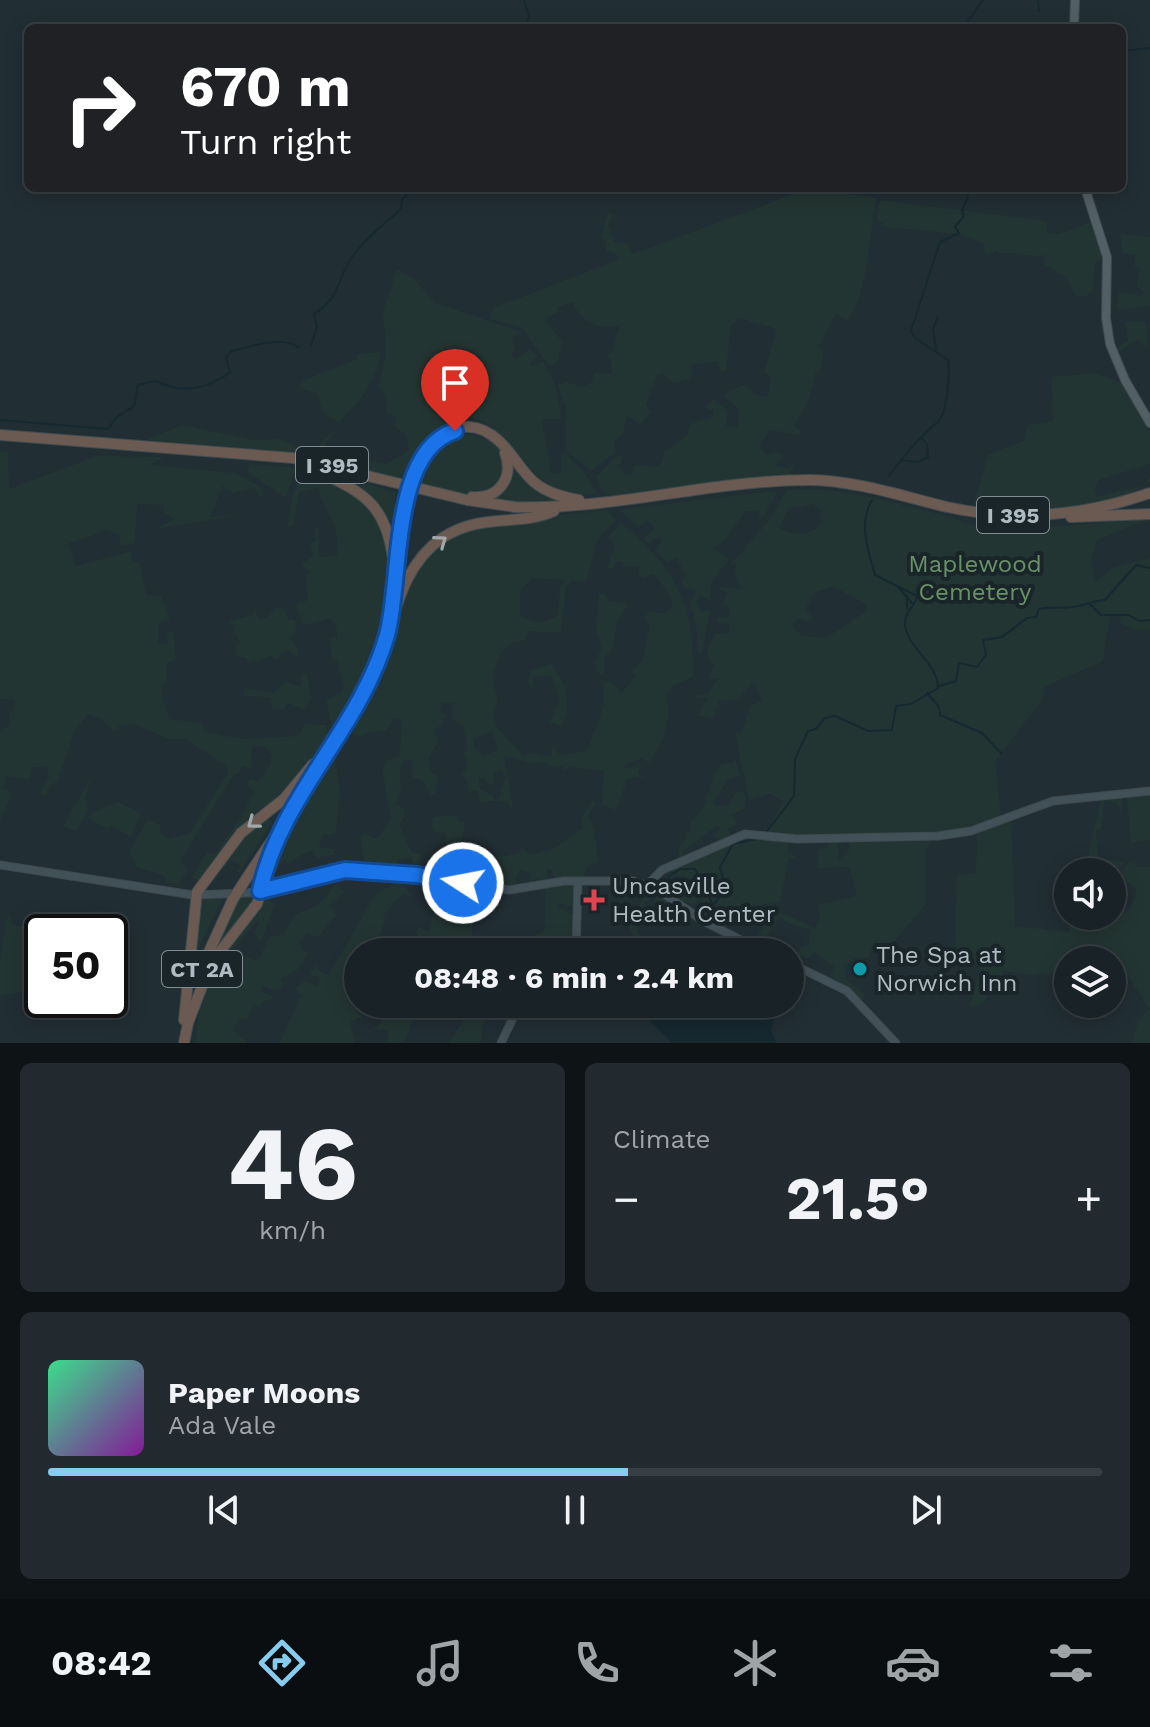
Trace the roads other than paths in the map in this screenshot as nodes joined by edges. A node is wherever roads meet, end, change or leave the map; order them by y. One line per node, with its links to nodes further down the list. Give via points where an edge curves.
1 (1075, 0): 2 (main road)
2 (1074, 24)
3 (1086, 192): 4 (main road, via 1107,252 1110,344)
4 (1150, 423)
5 (0, 437): 6 (highway, I 395); 10 (highway, I 395, via 279,456)
6 (309, 466): 15 (highway, I 395, via 480,508); 18 (highway, via 351,486 380,518 392,555)
7 (411, 479): 10 (highway, via 431,446 452,432 481,433 504,451 508,474 494,494 477,498); 11 (highway, CT 2A, bridge); 13 (highway, CT 2A, via 433,440 450,430 471,428 497,438 541,487)
8 (1150, 483): 14 (highway)
9 (784, 484): 13 (highway, I 395); 14 (highway, I 395, via 851,484 996,514 1046,515); 15 (highway, I 395); 17 (highway, I 395, via 858,490 984,518)
10 (434, 491): 13 (highway, I 395, via 512,507)
11 (406, 494): 18 (highway, CT 2A); 19 (highway)
12 (1150, 496): 14 (highway, I 395); 17 (highway, I 395)
13 (597, 502)
14 (1112, 505)
15 (554, 511): 19 (highway, CT 2A, one-way to 15, via 411,572 441,540 477,522)
16 (1150, 514): 17 (highway)
17 (1071, 517)
18 (390, 605): 20 (highway, CT 2A, via 372,666)
19 (389, 630): 20 (highway, CT 2A, via 367,686)
20 (336, 735): 21 (highway, CT 2A)
21 (328, 748): 22 (highway, CT 2A); 23 (highway, CT 2A)
22 (317, 760): 29 (highway, one-way to 29, via 284,799 240,834); 30 (highway, CT 2A)
23 (311, 778): 28 (highway, via 270,855); 30 (highway, CT 2A)
24 (1150, 791): 27 (main road, via 1053,801 954,834 732,838 658,872)
25 (0, 865): 29 (main road)
26 (578, 881): 27 (main road); 28 (main road, via 509,890 345,870); 31 (main road)
27 (647, 885): 32 (main road)
28 (260, 891): 29 (main road); 36 (highway, via 255,908 212,961)
29 (191, 893): 36 (highway)
30 (234, 895): 36 (highway, CT 2A, via 205,958)
31 (576, 938)
32 (737, 938)
33 (804, 970): 39 (main road, via 850,993)
34 (512, 1018): 38 (main road)
35 (513, 1018): 38 (main road)
36 (186, 1022): 37 (highway, CT 2A)
37 (182, 1043)
38 (499, 1043)
39 (896, 1043)

